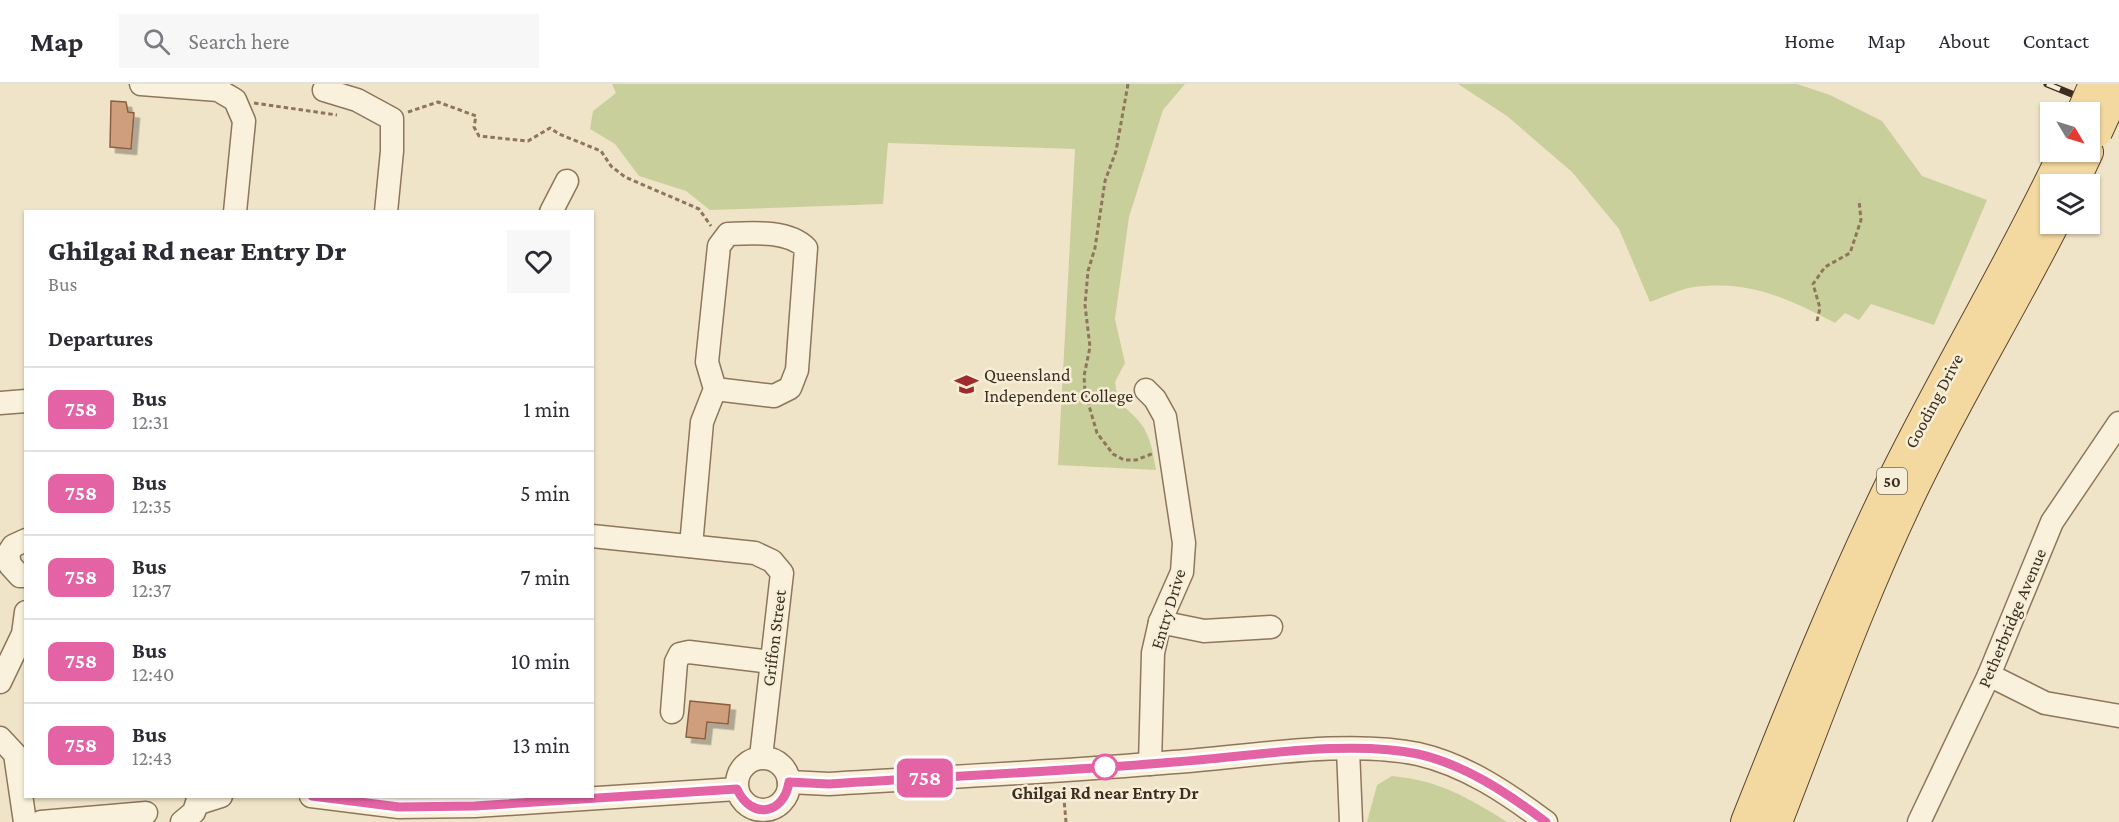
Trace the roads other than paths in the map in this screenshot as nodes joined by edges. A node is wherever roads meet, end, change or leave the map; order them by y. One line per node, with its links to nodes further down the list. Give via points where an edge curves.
1 (141, 84): 9 (street, via 218,90 235,100 244,121)
2 (2094, 84): 5 (main road, bridge)
3 (2118, 84): 6 (main road, bridge)
4 (324, 90): 10 (street, via 357,100 392,119)
5 (2092, 102)
6 (2100, 116)
7 (2059, 162): 47 (main road, Gooding Drive / 50, via 1861,544)
8 (567, 181): 11 (street)
9 (235, 210)
10 (386, 210)
11 (551, 210)
12 (2049, 234): 48 (main road, Gooding Drive / 50, via 1900,516 1853,624)
13 (715, 389): 13 (street, via 774,396 790,388 797,370 806,248 798,240 762,233 728,234 719,246 707,362); 19 (street, via 702,422)
14 (1146, 390): 22 (street, Entry Drive, via 1165,417 1184,543 1182,572)
15 (24, 401): 16 (street)
16 (0, 403)
17 (2119, 423): 26 (street, Petherbridge Avenue, via 2052,522)
18 (594, 536): 19 (street, Griffon Street)
19 (691, 546): 25 (street, Griffon Street, via 755,553 772,561 782,573)
20 (11, 550): 21 (street, via 10,565)
21 (24, 576)
22 (1160, 622): 24 (street, via 1204,631); 33 (street, Entry Drive, via 1153,653)
23 (24, 627): 27 (street)
24 (1271, 627)
25 (771, 662): 28 (street, via 680,654); 32 (street, Griffon Street)
26 (1989, 675): 29 (street, via 2045,703); 49 (street, Petherbridge Avenue)
27 (0, 682)
28 (672, 712)
29 (2119, 716)
30 (0, 738): 42 (street, via 15,754)
31 (1348, 749): 33 (street); 45 (street); 46 (street, via 1401,751 1453,766 1497,788)
32 (761, 758): 34 (street, via 782,765); 35 (street, via 742,767)
33 (1150, 764): 34 (street, via 829,784)
34 (789, 782): 41 (street, via 780,804)
35 (737, 789): 37 (street, via 475,806 399,807); 41 (street)
36 (123, 798): 40 (street)
37 (327, 798)
38 (199, 800): 44 (street, via 194,812)
39 (148, 811): 40 (street)
40 (96, 815): 43 (street)
41 (761, 816)
42 (25, 822)
43 (41, 822)
44 (182, 822)
45 (1351, 822)
46 (1546, 822)
47 (1746, 822)
48 (1777, 822)
49 (1919, 822)

